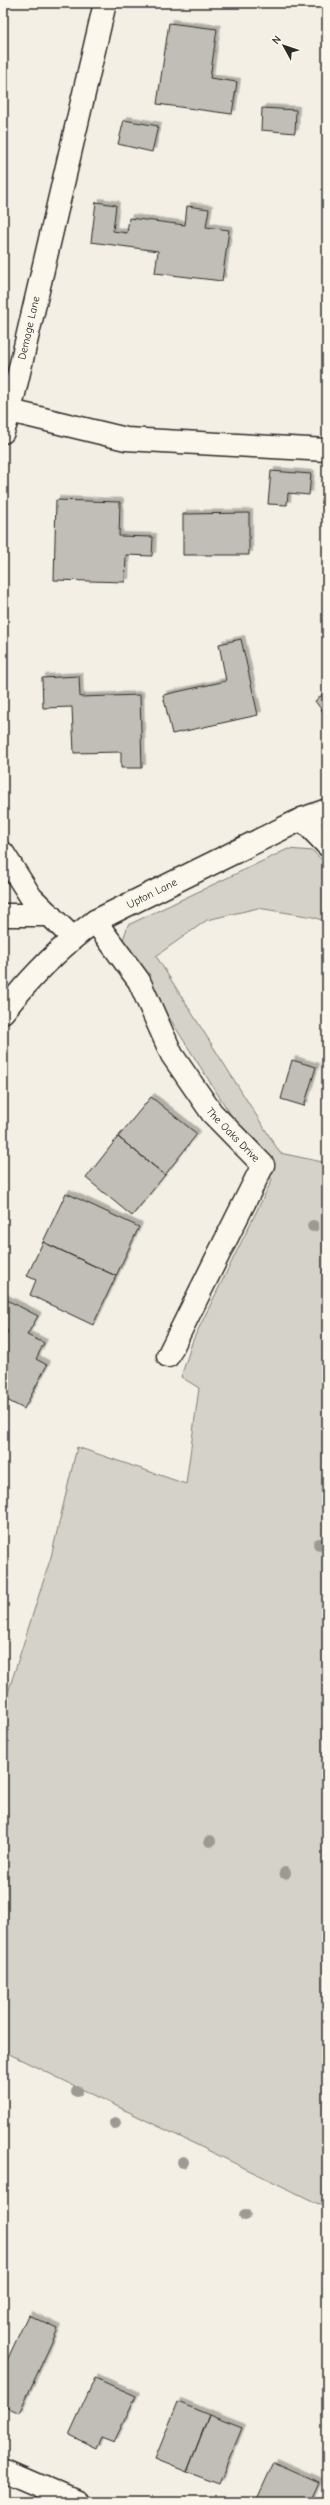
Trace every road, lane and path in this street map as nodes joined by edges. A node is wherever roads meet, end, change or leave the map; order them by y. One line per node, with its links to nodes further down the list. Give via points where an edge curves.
1 (104, 3): 2 (street, Demage Lane)
2 (10, 411): 3 (street, Demage Lane); 4 (street, via 126,440)
3 (3, 432)
4 (327, 450)
5 (327, 810): 6 (street, Upton Lane)
6 (302, 819): 7 (street); 11 (street, Upton Lane)
7 (327, 845)
8 (3, 853): 10 (street, via 31,897)
9 (3, 915): 10 (street)
10 (50, 915): 12 (street)
11 (95, 921): 12 (street, Upton Lane); 14 (street, The Oaks Drive, via 139,981 172,1055 212,1113 263,1165)
12 (72, 938): 13 (street, Upton Lane, via 23,987)
13 (3, 1012)
14 (168, 1356)
15 (3, 2470): 16 (street)
16 (77, 2502)

